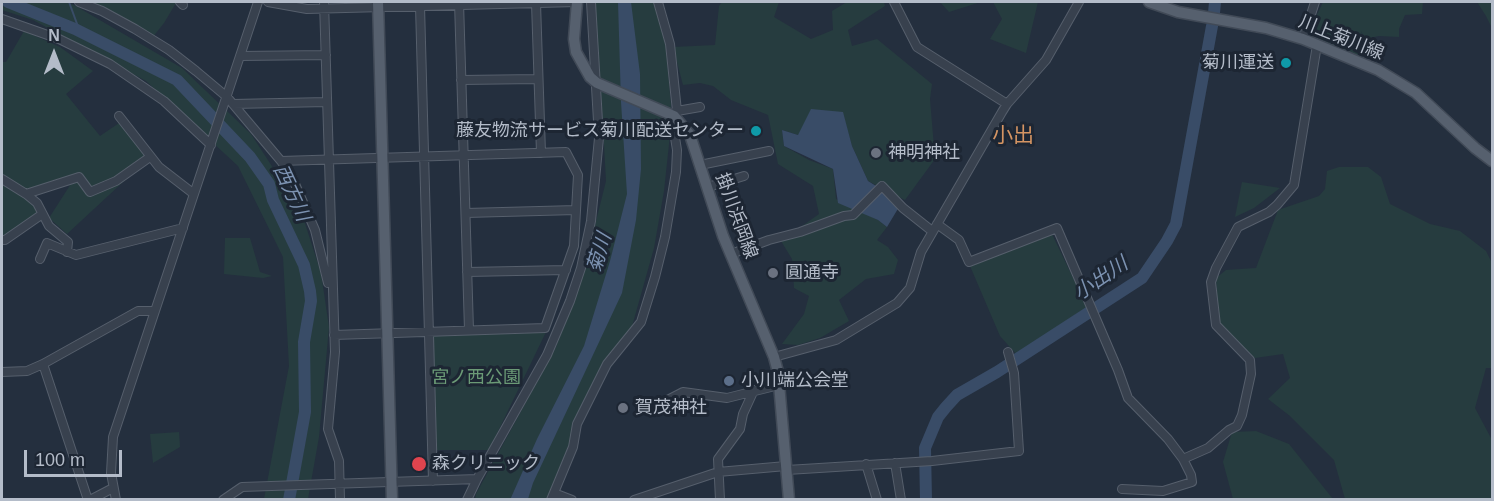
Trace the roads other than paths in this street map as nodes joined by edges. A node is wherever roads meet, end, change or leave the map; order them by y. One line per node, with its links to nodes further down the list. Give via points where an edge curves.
1 (79, 2): 25 (street, via 169,50)
2 (258, 2): 21 (street)
3 (268, 2): 15 (street, via 298,8)
4 (577, 2): 12 (street); 24 (main road, via 576,52)
5 (591, 2): 24 (street)
6 (658, 2): 29 (street, via 670,44)
7 (894, 2): 27 (street, via 917,47)
8 (1079, 2): 27 (street, via 1046,60)
9 (1315, 2): 18 (street)
10 (459, 3): 11 (street); 16 (street); 23 (street)
11 (495, 3): 12 (street)
12 (536, 3): 22 (street)
13 (1154, 3): 18 (main road, 川上菊川線, via 1178,12)
14 (378, 4): 15 (street); 16 (street); 36 (main road)
15 (325, 5): 20 (street)
16 (420, 6): 35 (street)
17 (2, 19): 31 (street, via 59,39 110,64 164,102)
18 (1303, 39): 19 (main road, 川上菊川線)
19 (1317, 45): 40 (main road, 川上菊川線, via 1398,81); 71 (street, via 1294,185 1278,206 1238,227 1211,282 1216,325 1250,360 1242,416 1237,426 1208,448)
20 (326, 55): 21 (street); 26 (street)
21 (240, 56): 25 (street)
22 (538, 79): 23 (street); 33 (street)
23 (461, 80): 34 (street)
24 (598, 83): 29 (main road); 76 (street, via 596,188 581,268 547,355)
25 (228, 101): 26 (street); 31 (street); 39 (street)
26 (327, 102): 38 (street)
27 (1007, 104): 50 (street)
28 (700, 107): 29 (street)
29 (675, 115): 41 (main road, 掛川浜岡線, via 690,135); 82 (street, via 673,193 647,305 641,322 606,364 577,424)
30 (119, 116): 37 (street)
31 (212, 143): 46 (street)
32 (769, 151): 41 (street)
33 (541, 153): 34 (street); 47 (street, via 566,152 578,175)
34 (464, 154): 35 (street); 48 (street)
35 (424, 155): 36 (street); 62 (street)
36 (383, 156): 38 (street); 61 (main road)
37 (150, 157): 45 (street, via 116,181 90,192 79,177); 46 (street)
38 (328, 158): 39 (street); 58 (street)
39 (281, 161): 58 (street, via 315,230)
40 (1492, 161)
41 (700, 165): 44 (main road, 掛川浜岡線)
42 (744, 176): 44 (street)
43 (2, 179): 45 (street)
44 (708, 187): 54 (main road, 掛川浜岡線)
45 (26, 194): 49 (street, via 37,203)
46 (194, 194): 51 (street)
47 (576, 210): 48 (street); 56 (street, via 574,246)
48 (466, 213): 57 (street)
49 (42, 215): 52 (street); 53 (street, via 68,242)
50 (935, 227): 54 (street, via 903,208 882,186 853,215); 64 (street, via 921,252 910,288 897,303 836,340); 71 (street, via 959,240 969,262 1057,228 1128,398)
51 (183, 228): 53 (street, via 76,255); 59 (street)
52 (2, 240)
53 (67, 252): 55 (street, via 47,243)
54 (731, 254): 64 (main road, 掛川浜岡線)
55 (40, 259)
56 (566, 270): 57 (street); 60 (street, via 545,328)
57 (467, 272): 60 (street)
58 (333, 309): 63 (street)
59 (154, 311): 66 (street, via 138,311); 80 (street, via 112,437)
60 (469, 330): 62 (street)
61 (389, 332): 62 (street); 63 (street); 78 (main road)
62 (430, 332): 77 (street)
63 (334, 334): 79 (street, via 328,429 339,461)
64 (774, 357): 68 (main road, 掛川浜岡線)
65 (1011, 363): 72 (street, via 1019,451)
66 (43, 364): 67 (street, via 27,371); 83 (street)
67 (2, 372)
68 (779, 385): 69 (street); 74 (main road, 掛川浜岡線)
69 (754, 390): 70 (street, via 727,398 683,392); 75 (street, via 742,414 740,429 718,459)
70 (652, 408)
71 (1183, 459): 81 (street, via 1191,475 1192,482 1187,485 1163,491)
72 (895, 463): 73 (street); 94 (street)
73 (866, 464): 74 (street); 93 (street)
74 (786, 468): 75 (street); 92 (main road, 掛川浜岡線)
75 (718, 472): 90 (street); 91 (street)
76 (477, 479): 77 (street); 88 (street)
77 (433, 481): 78 (street)
78 (392, 482): 79 (street); 87 (main road)
79 (339, 483): 85 (street, via 242,487); 86 (street)
80 (112, 488): 83 (street); 84 (street)
81 (1122, 489)
82 (555, 497): 89 (street)
83 (89, 500)
84 (116, 500)
85 (223, 500)
86 (340, 500)
87 (392, 500)
88 (467, 500)
89 (572, 500)
90 (634, 500)
91 (720, 500)
92 (789, 500)
93 (877, 500)
94 (901, 500)

